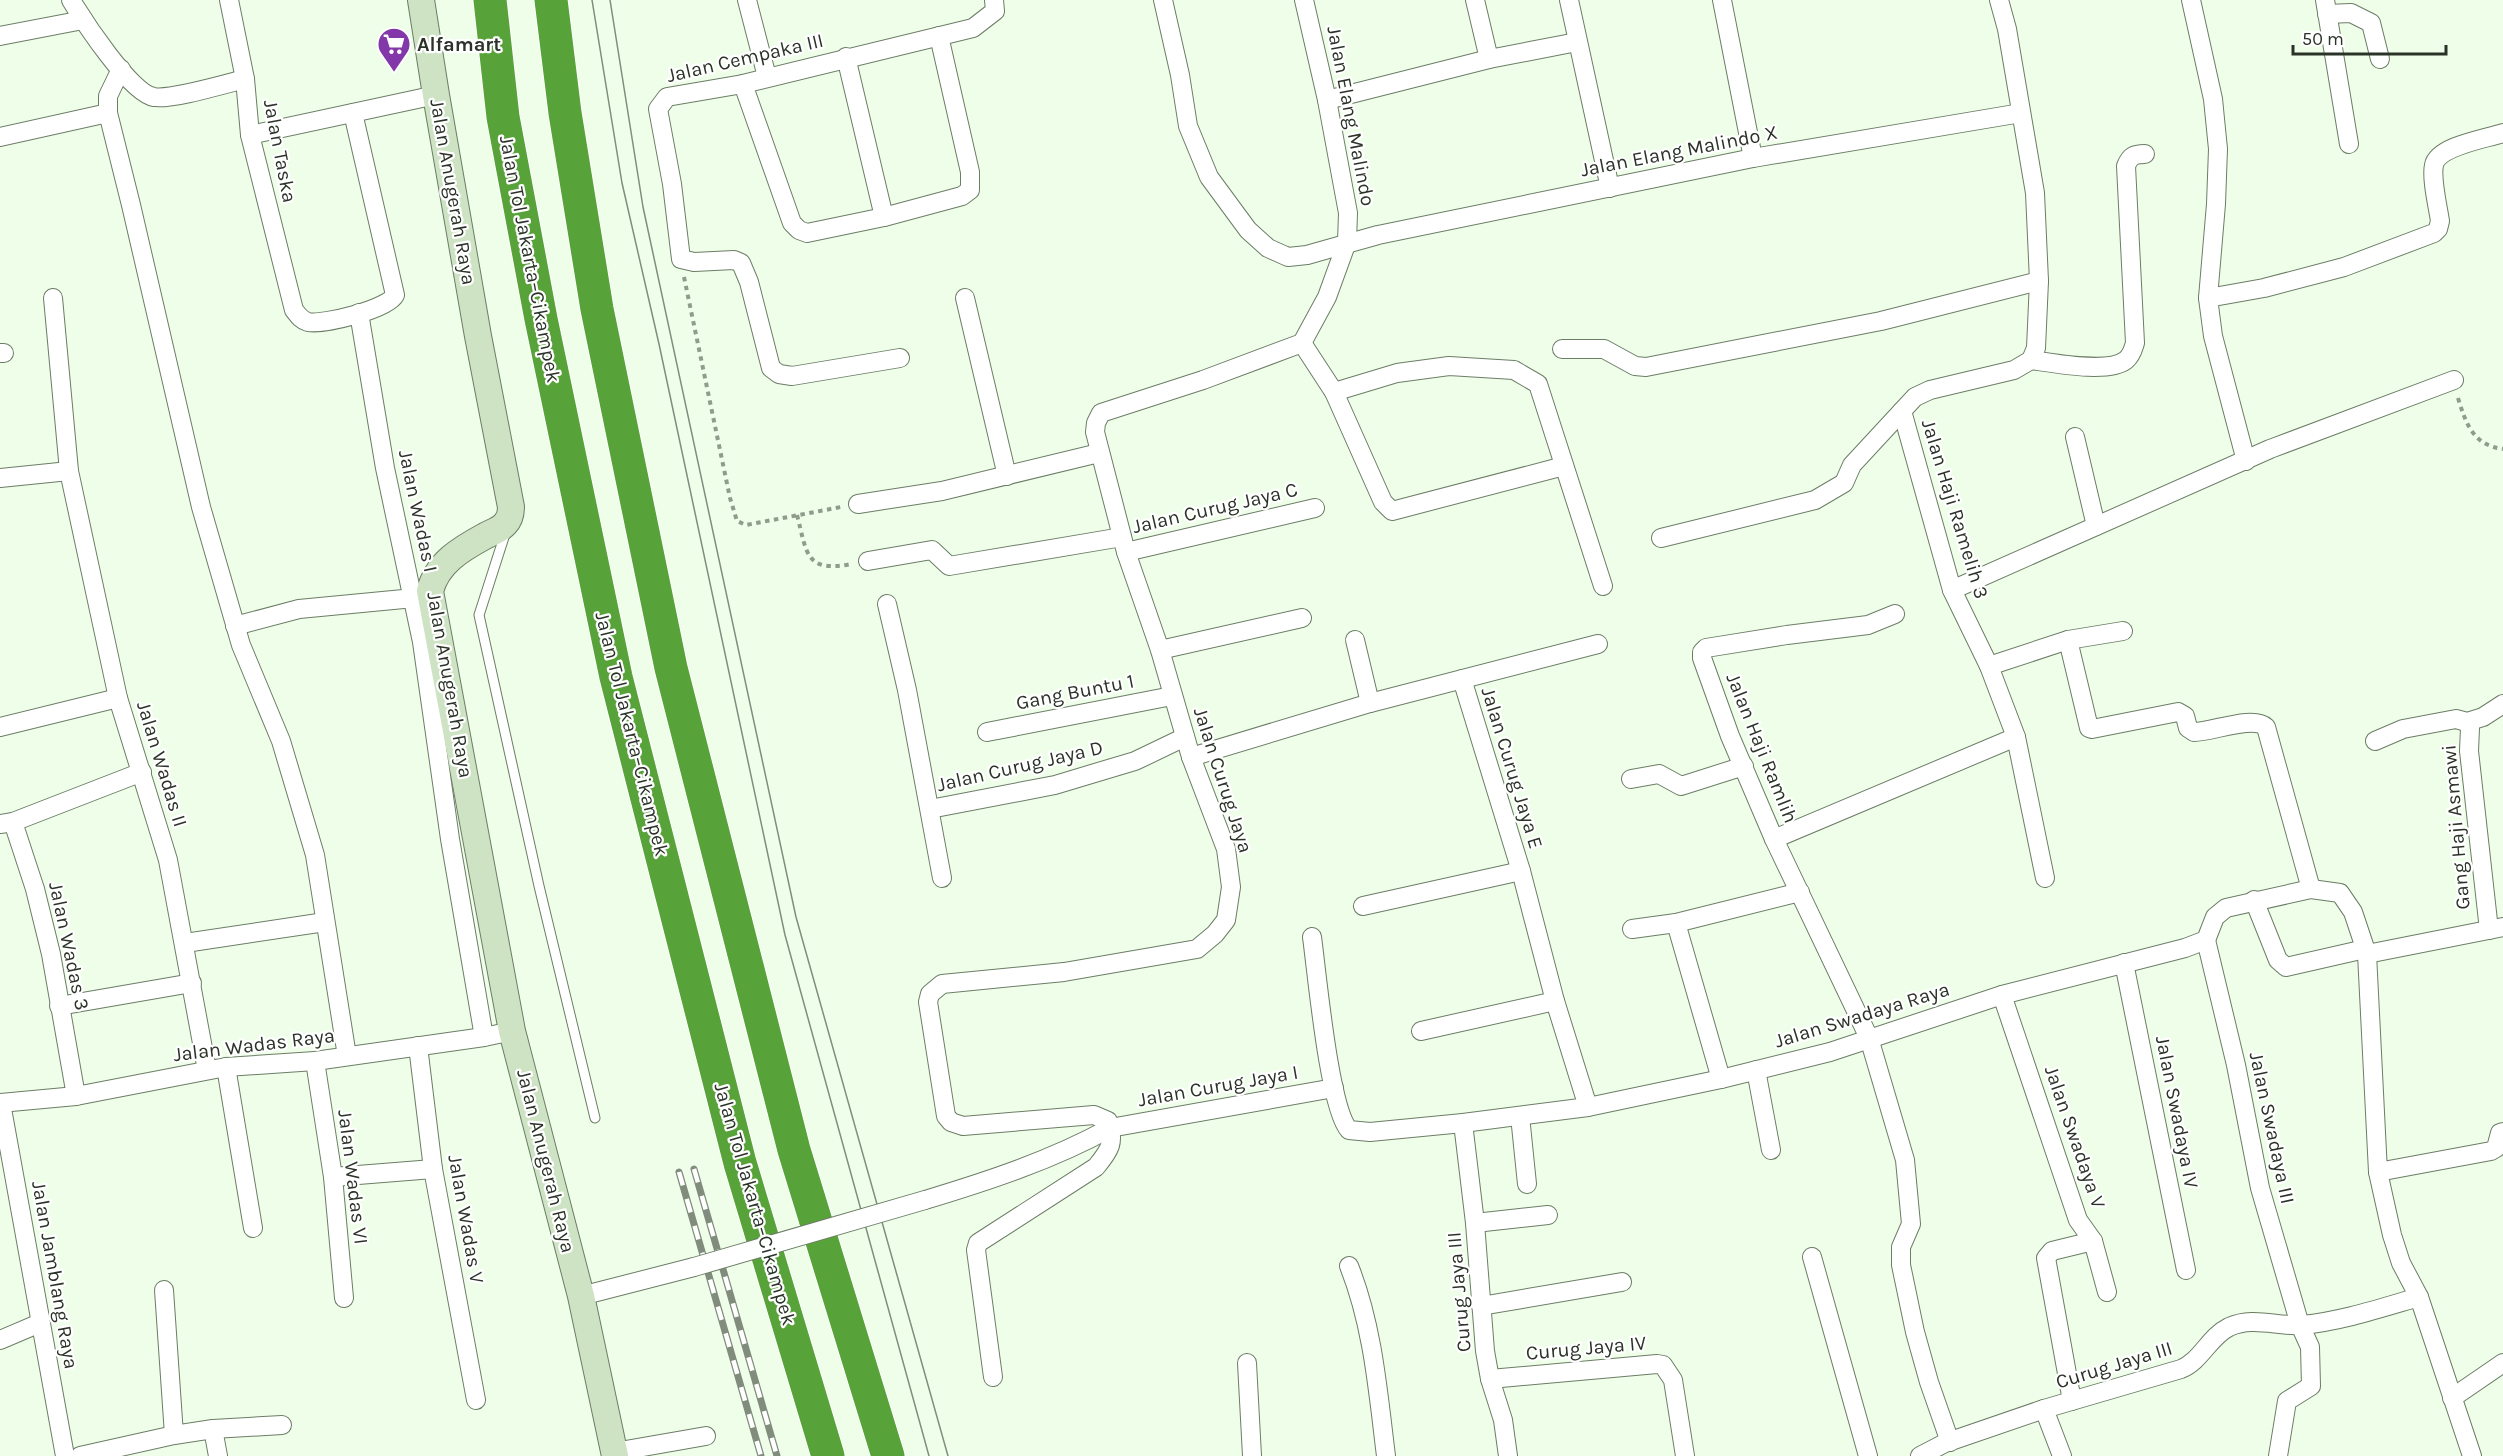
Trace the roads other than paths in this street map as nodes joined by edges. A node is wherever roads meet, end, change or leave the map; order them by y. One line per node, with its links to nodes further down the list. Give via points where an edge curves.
1 (71, 0): 16 (street)
2 (229, 0): 26 (street, Jalan Taska)
3 (421, 0): 28 (street, Jalan Anugerah Raya)
4 (490, 0): 178 (highway, Jalan Tol Jakarta–Cikampek, via 503,117 532,274 616,677 740,1163)
5 (551, 0): 179 (highway, via 597,309 671,668 794,1150)
6 (747, 0): 25 (street)
7 (994, 0): 18 (street, Jalan Cempaka III, via 995,11 986,21)
8 (1304, 0): 29 (street, Jalan Elang Malindo)
9 (1475, 0): 21 (street)
10 (1569, 0): 19 (street)
11 (1722, 0): 38 (street)
12 (1999, 0): 32 (street)
13 (2191, 0): 45 (street, via 2213,99 2218,149)
14 (1162, 1): 41 (street, Jalan Elang Malindo X, via 1188,126 1220,194 1248,230 1279,254 1307,255)
15 (2326, 7): 22 (street, via 2371,23); 36 (street)
16 (83, 20): 17 (street); 23 (street)
17 (0, 36)
18 (939, 36): 20 (street, Jalan Cempaka III); 40 (street, via 970,172 970,190 962,196)
19 (1577, 42): 21 (street); 39 (street)
20 (846, 57): 25 (street, Jalan Cempaka III); 40 (street)
21 (1489, 59): 29 (street)
22 (2380, 59)
23 (120, 69): 26 (street, via 152,97); 30 (street)
24 (103, 75): 30 (street)
25 (767, 77): 27 (street, Jalan Cempaka III)
26 (244, 80): 34 (street, Jalan Taska)
27 (742, 84): 40 (street, via 792,223 799,230 807,233); 49 (street, Jalan Cempaka III, via 666,97 660,104 658,114 681,259 741,263 771,368 778,374 802,375)
28 (436, 95): 31 (street); 63 (street, Jalan Anugerah Raya)
29 (1327, 100): 41 (street, Jalan Elang Malindo, via 1348,213)
30 (108, 105): 35 (street); 74 (street, via 201,507)
31 (353, 113): 34 (street); 46 (street, via 396,290 391,301)
32 (2021, 113): 38 (street, Jalan Elang Malindo X); 42 (street, via 2035,193)
33 (2503, 134): 45 (street, via 2451,148 2437,157 2433,168 2440,221 2434,233 2344,267)
34 (250, 135): 46 (street, Jalan Taska, via 294,310 308,322)
35 (0, 137)
36 (2349, 144)
37 (2145, 154): 50 (street, via 2135,154 2126,166 2135,343 2132,353 2115,365 2070,366)
38 (1753, 158): 39 (street, Jalan Elang Malindo X)
39 (1610, 188): 41 (street, Jalan Elang Malindo X)
40 (884, 217)
41 (1347, 242): 47 (street, via 1327,297)
42 (2039, 281): 48 (street, via 1881,321 1646,367 1635,366 1604,349); 50 (street, via 2036,348)
43 (53, 298): 58 (street, Jalan Wadas II)
44 (965, 298): 59 (street)
45 (2208, 298): 56 (street, via 2212,336)
46 (359, 314): 70 (street, Jalan Wadas I, via 385,468)
47 (1302, 343): 52 (street); 55 (street, Jalan Curug Jaya, via 1203,381 1101,413 1095,432)
48 (1562, 349)
49 (900, 358)
50 (2031, 360): 53 (street, Jalan Haji Ramelih 3, via 2014,370 1930,390 1915,397)
51 (2454, 380): 56 (street)
52 (1334, 392): 57 (street, via 1397,373 1449,366 1514,370 1539,384); 57 (street, via 1383,502 1392,510)
53 (1902, 411): 65 (street, via 1852,465 1844,483 1815,500); 69 (street, Jalan Haji Ramelih 3)
54 (2075, 437): 64 (street)
55 (1099, 453): 59 (street); 66 (street, Jalan Curug Jaya)
56 (2246, 461): 64 (street)
57 (1564, 466): 68 (street)
58 (69, 471): 60 (street); 83 (street, Jalan Wadas II)
59 (1007, 476): 61 (street)
60 (0, 478)
61 (858, 504)
62 (1315, 508): 66 (street, Jalan Curug Jaya C)
63 (510, 518): 119 (street, Jalan Anugerah Raya, via 504,526 443,564 430,591); 135 (lane, via 479,615)
64 (2096, 526): 69 (street)
65 (1661, 538)
66 (1124, 544): 67 (street, Jalan Curug Jaya C, via 949,566 932,550); 79 (street, Jalan Curug Jaya)
67 (868, 561)
68 (1603, 586)
69 (1952, 590): 80 (street, Jalan Haji Ramelih 3)
70 (414, 598): 74 (street, via 299,609); 121 (street, Jalan Wadas I)
71 (887, 604): 96 (street)
72 (1895, 614): 93 (street, Jalan Haji Ramlih, via 1868,625 1787,634 1702,651)
73 (1302, 618): 79 (street)
74 (235, 626): 106 (street, via 281,741 300,801 315,855)
75 (2123, 631): 77 (street)
76 (1356, 640): 84 (street)
77 (2068, 640): 80 (street); 102 (street, via 2089,728 2178,712 2194,732 2250,723 2266,727)
78 (1598, 644): 81 (street)
79 (1160, 650): 82 (street, Jalan Curug Jaya)
80 (1989, 666): 90 (street, Jalan Haji Ramelih 3)
81 (1462, 679): 84 (street, Jalan Curug Jaya E); 99 (street, Jalan Curug Jaya E)
82 (1172, 696): 88 (street, Gang Buntu 1); 89 (street, Jalan Curug Jaya)
83 (118, 698): 87 (street); 94 (street, Jalan Wadas II)
84 (1370, 703): 92 (street, Jalan Curug Jaya E)
85 (2502, 704): 86 (street, Gang Haji Asmawi)
86 (2467, 722): 91 (street, via 2456,719 2403,729); 109 (street, Gang Haji Asmawi)
87 (0, 727)
88 (987, 732)
89 (1185, 737): 92 (street, Jalan Curug Jaya); 96 (street, Jalan Curug Jaya D, via 1135,761 1055,785)
90 (2016, 737): 98 (street); 101 (street, Jalan Haji Ramelih 3)
91 (2375, 741)
92 (1191, 757): 137 (street, Jalan Curug Jaya, via 1226,849 1231,887 1226,920 1215,934 1197,949 1064,972 942,984 930,994 928,1002 946,1116 951,1122 963,1126 1094,1115 1108,1121)
93 (1744, 766): 95 (street, via 1681,786 1659,774); 98 (street, Jalan Haji Ramlih)
94 (142, 772): 97 (street); 112 (street, Jalan Wadas II, via 168,860)
95 (1631, 779)
96 (930, 809): 100 (street)
97 (7, 823): 118 (street, Jalan Wadas 3, via 35,889)
98 (1774, 839): 103 (street, Jalan Haji Ramlih)
99 (1521, 871): 105 (street); 117 (street, Jalan Curug Jaya E)
100 (942, 878)
101 (2045, 878)
102 (2311, 890): 104 (street); 113 (street, via 2333,891 2343,896 2353,912)
103 (1800, 892): 107 (street); 122 (street, Jalan Haji Ramlih)
104 (2254, 900): 111 (street, via 2219,911); 113 (street, via 2278,960 2286,967)
105 (1363, 906)
106 (325, 922): 112 (street); 124 (street)
107 (1676, 923): 108 (street); 129 (street)
108 (1632, 929)
109 (2496, 929): 113 (street)
110 (1312, 937): 130 (street)
111 (2206, 940): 114 (street, Jalan Swadaya Raya); 159 (street, Jalan Swadaya III, via 2240,1082 2260,1188)
112 (185, 943): 115 (street, Jalan Wadas II)
113 (2366, 952): 141 (street)
114 (2124, 963): 116 (street, Jalan Swadaya Raya); 150 (street, Jalan Swadaya IV)
115 (192, 983): 118 (street); 127 (street, Jalan Wadas II)
116 (2002, 994): 122 (street, Jalan Swadaya Raya); 147 (street, Jalan Swadaya V, via 2078,1220)
117 (1555, 1001): 120 (street); 133 (street, Jalan Curug Jaya E)
118 (59, 1006): 131 (street, Jalan Wadas 3)
119 (513, 1031): 121 (street, Jalan Wadas Raya); 154 (street, Jalan Anugerah Raya)
120 (1421, 1031)
121 (484, 1037): 123 (street, Jalan Wadas Raya)
122 (1869, 1038): 128 (street, Jalan Swadaya Raya); 173 (street, Jalan Haji Ramlih, via 1905,1160 1911,1224 1900,1247 1901,1265 1915,1332)
123 (418, 1046): 124 (street, Jalan Wadas Raya); 140 (street, Jalan Wadas V)
124 (347, 1056): 125 (street, Jalan Wadas Raya)
125 (315, 1061): 126 (street, Jalan Wadas Raya); 142 (street, Jalan Wadas VI)
126 (226, 1067): 127 (street, Jalan Wadas Raya); 146 (street)
127 (207, 1070): 131 (street, Jalan Wadas Raya)
128 (1756, 1070): 129 (street, Jalan Swadaya Raya); 139 (street)
129 (1721, 1079): 133 (street, Jalan Swadaya Raya)
130 (1334, 1088): 136 (street, Jalan Swadaya Raya, via 1349,1130 1370,1132); 137 (street, Jalan Curug Jaya I)
131 (76, 1096): 132 (street, Jalan Wadas Raya)
132 (1, 1103): 158 (street, Jalan Jamblang Raya)
133 (1588, 1107): 134 (street, Jalan Swadaya Raya)
134 (1520, 1116): 136 (street, Jalan Swadaya Raya); 143 (street)
135 (595, 1118)
136 (1463, 1123): 145 (street, Curug Jaya III)
137 (1110, 1128): 154 (street, Jalan Curug Jaya I, bridge, via 1083,1143 987,1181); 163 (street, via 1112,1140 1096,1167 978,1243)
138 (2503, 1132): 141 (street, via 2492,1151)
139 (1771, 1150)
140 (433, 1169): 142 (street); 166 (street, Jalan Wadas V)
141 (2378, 1172): 155 (street, via 2401,1263)
142 (333, 1177): 156 (street, Jalan Wadas VI)
143 (1527, 1184)
144 (1548, 1215): 145 (street)
145 (1475, 1223): 157 (street, Curug Jaya III)
146 (253, 1228)
147 (2094, 1240): 153 (street, Jalan Swadaya V); 167 (street, via 2052,1251 2046,1258)
148 (1812, 1257): 184 (street)
149 (1349, 1266): 181 (street, via 1366,1318)
150 (2186, 1270)
151 (1622, 1282): 157 (street)
152 (164, 1290): 171 (street)
153 (2107, 1292)
154 (581, 1296): 174 (street, Jalan Anugerah Raya)
155 (2419, 1297): 159 (street, Curug Jaya III, via 2337,1320); 165 (street)
156 (344, 1298)
157 (1481, 1306): 164 (street, Curug Jaya III)
158 (40, 1323): 160 (street); 175 (street, Jalan Jamblang Raya)
159 (2300, 1325): 167 (street, Curug Jaya III, via 2262,1322 2230,1327 2215,1337 2191,1365); 187 (street, Jalan Swadaya III, via 2310,1347 2311,1386 2287,1401)
160 (0, 1340)
161 (1248, 1363): 180 (street)
162 (2503, 1363): 165 (street)
163 (993, 1377)
164 (1490, 1379): 182 (street, Curug Jaya III, via 1503,1420); 183 (street, Curug Jaya IV, via 1663,1365 1673,1380)
165 (2452, 1398): 188 (street)
166 (476, 1400)
167 (2072, 1401): 168 (street, Curug Jaya III)
168 (2044, 1409): 173 (street, Curug Jaya III); 186 (street)
169 (282, 1425): 170 (street)
170 (213, 1429): 171 (street); 177 (street)
171 (174, 1435): 176 (street)
172 (706, 1436): 174 (street)
173 (1948, 1447): 185 (street, Curug Jaya III)
174 (614, 1454)
175 (65, 1456)
176 (80, 1456)
177 (218, 1456)
178 (828, 1456)
179 (888, 1456)
180 (1252, 1456)
181 (1386, 1456)
182 (1508, 1456)
183 (1685, 1456)
184 (1868, 1456)
185 (1920, 1456)
186 (2062, 1456)
187 (2278, 1456)
188 (2472, 1456)

